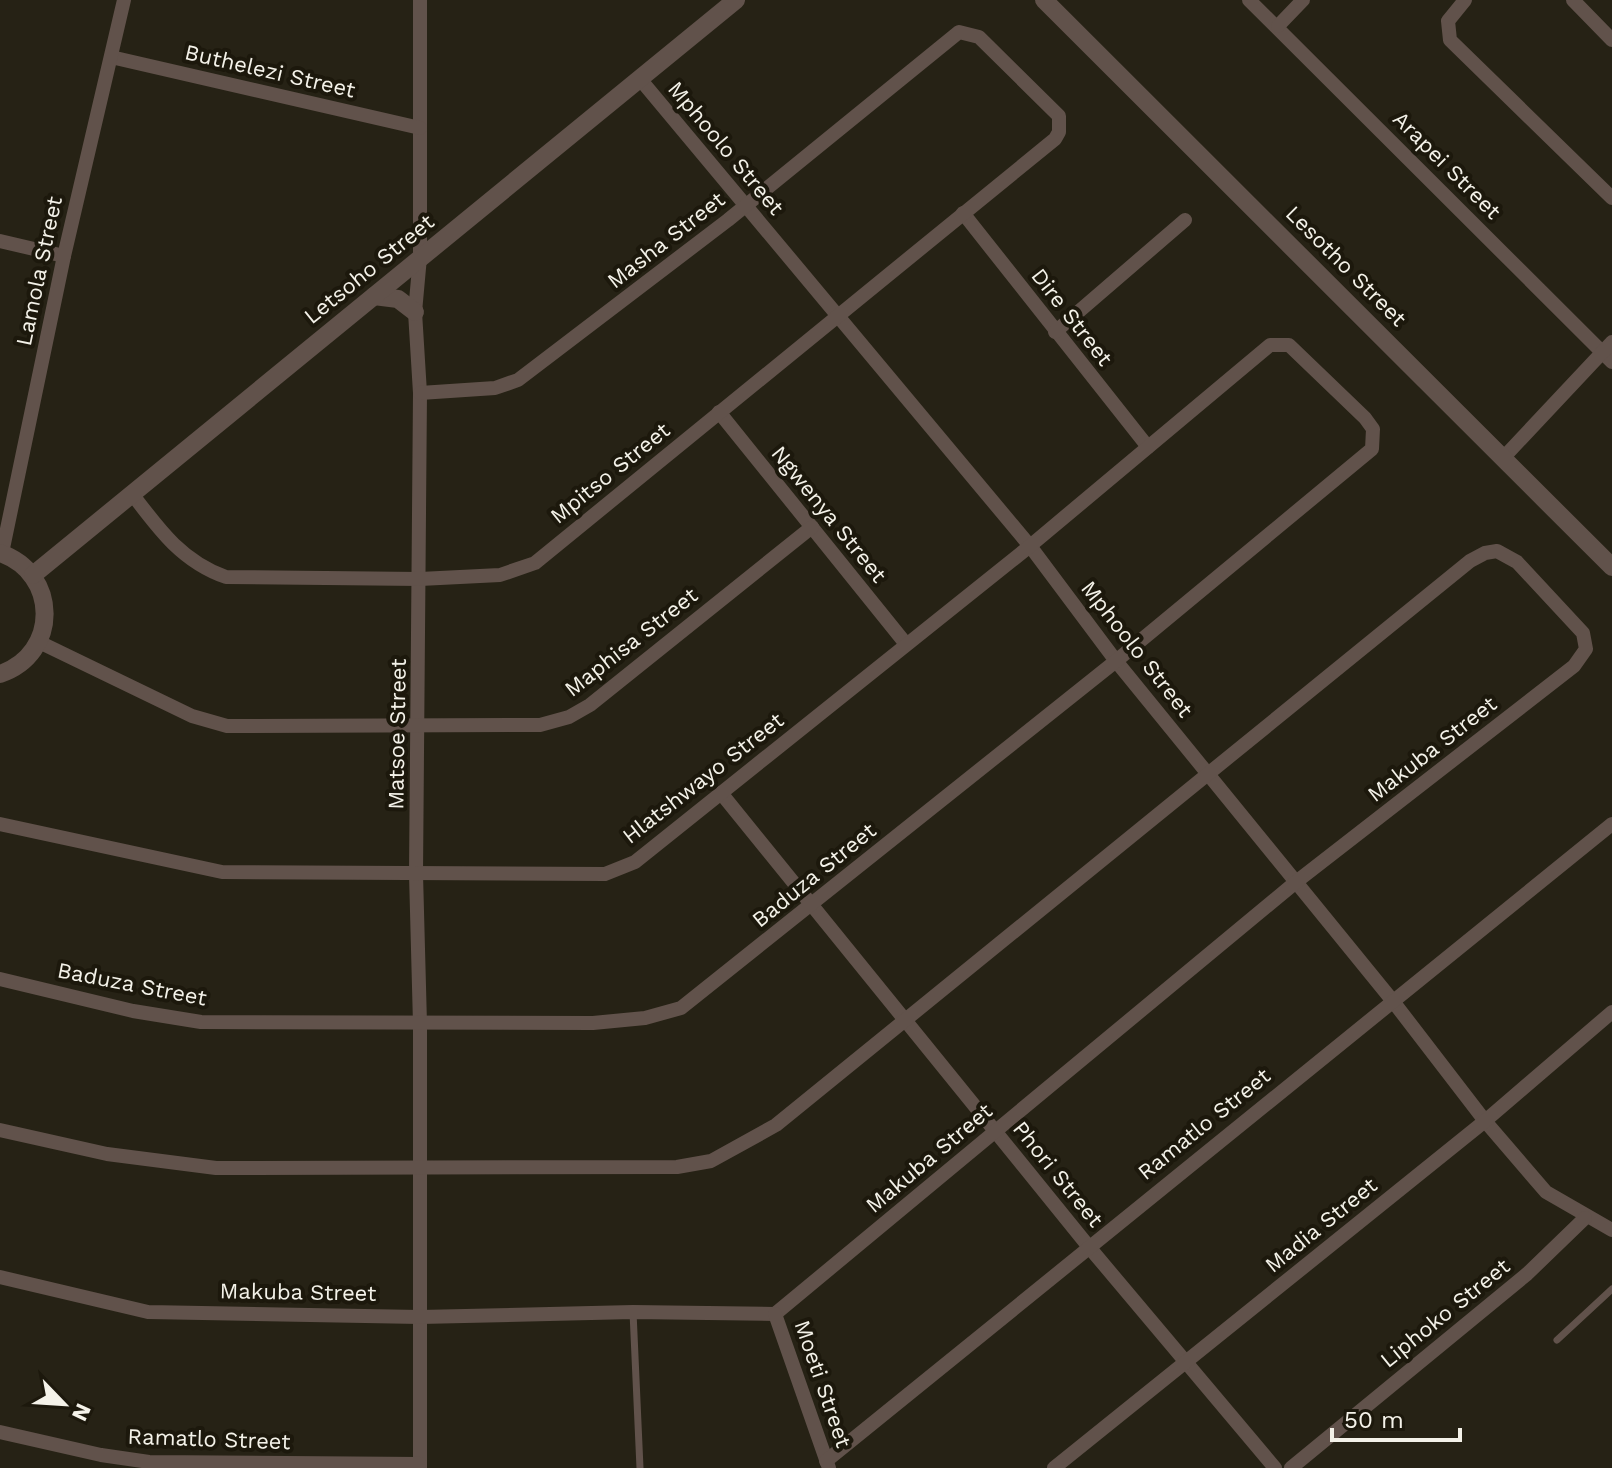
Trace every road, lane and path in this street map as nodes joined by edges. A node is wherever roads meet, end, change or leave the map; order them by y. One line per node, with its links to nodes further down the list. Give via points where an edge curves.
1 (124, 0): 12 (street, Lamola Street)
2 (420, 0): 14 (street, Matsoe Street)
3 (736, 0): 13 (street, Letsoho Street)
4 (1044, 0): 31 (street, Lesotho Street)
5 (1249, 0): 9 (street, Arapei Street)
6 (1303, 0): 9 (street)
7 (1465, 0): 15 (street, via 1448,21 1450,40)
8 (1573, 0): 11 (street)
9 (1278, 26): 26 (street, Arapei Street)
10 (951, 36): 16 (street, Masha Street); 17 (street, Mpitso Street, via 969,33 1001,56 1059,116 1055,139)
11 (1612, 40)
12 (111, 57): 14 (street, Buthelezi Street); 20 (street, Lamola Street)
13 (640, 79): 16 (street, Mphoolo Street); 21 (street, Letsoho Street)
14 (420, 128): 21 (street, Matsoe Street)
15 (1612, 198)
16 (744, 206): 24 (street, Mphoolo Street); 28 (street, Masha Street, via 518,380 495,388)
17 (963, 213): 24 (street, Mpitso Street); 25 (street, Dire Street)
18 (1185, 220): 25 (street)
19 (0, 241): 20 (street)
20 (64, 256): 35 (street, Lamola Street)
21 (420, 257): 22 (street, Letsoho Street); 23 (street, Matsoe Street)
22 (374, 296): 23 (street, via 398,299); 32 (street, Letsoho Street)
23 (415, 312): 28 (street, Matsoe Street)
24 (838, 313): 29 (street, Mpitso Street); 34 (street, Mphoolo Street)
25 (1055, 332): 30 (street, Dire Street)
26 (1609, 352): 31 (street)
27 (1258, 353): 30 (street, Hlatshwayo Street); 41 (street, Baduza Street, via 1270,345 1289,345 1309,361 1373,429 1372,449)
28 (420, 393): 38 (street, Matsoe Street)
29 (719, 412): 33 (street, Ngwenya Street); 38 (street, Mpitso Street, via 535,563 500,575)
30 (1148, 447): 34 (street, Hlatshwayo Street)
31 (1505, 456): 36 (street, Lesotho Street)
32 (133, 495): 37 (street, Letsoho Street); 38 (street, Mpitso Street, via 180,553 226,577)
33 (812, 527): 40 (street, Ngwenya Street); 43 (street, Maphisa Street, via 569,717 510,727)
34 (1030, 546): 40 (street, Hlatshwayo Street); 41 (street, Mphoolo Street)
35 (1, 553): 37 (street)
36 (1612, 567)
37 (33, 575): 39 (street, via 45,608)
38 (420, 579): 43 (street, Matsoe Street)
39 (39, 642): 42 (street, via 23,661); 43 (street, Maphisa Street, via 218,725)
40 (906, 644): 45 (street, Hlatshwayo Street)
41 (1116, 661): 44 (street, Mphoolo Street); 50 (street, Baduza Street)
42 (0, 674)
43 (420, 728): 48 (street, Matsoe Street)
44 (1209, 775): 49 (street, Mphoolo Street); 49 (street, Makuba Street, via 1470,561 1497,551 1517,562 1583,633 1582,657); 54 (street)
45 (721, 793): 48 (street, Hlatshwayo Street, via 635,862 605,874); 50 (street, Phori Street)
46 (0, 824): 48 (street, Hlatshwayo Street, via 222,872)
47 (1612, 824): 52 (street, Ramatlo Street)
48 (416, 874): 55 (street, Matsoe Street)
49 (1296, 882): 52 (street, Mphoolo Street); 58 (street, Makuba Street)
50 (812, 905): 54 (street, Phori Street); 55 (street, Baduza Street, via 681,1008 593,1023)
51 (0, 979): 55 (street, Baduza Street, via 201,1022)
52 (1392, 1000): 56 (street, Mphoolo Street); 62 (street, Ramatlo Street)
53 (1612, 1012): 56 (street, Madia Street)
54 (906, 1021): 58 (street, Phori Street); 59 (street, via 776,1125 711,1161 677,1167)
55 (420, 1024): 59 (street, Matsoe Street)
56 (1485, 1121): 60 (street, Mphoolo Street, via 1546,1192); 69 (street, Madia Street)
57 (0, 1130): 59 (street, via 168,1164)
58 (995, 1132): 62 (street, Phori Street); 66 (street, Makuba Street)
59 (420, 1170): 67 (street, Matsoe Street)
60 (1585, 1218): 61 (street, Mphoolo Street); 76 (street, Liphoko Street, via 1527,1274)
61 (1612, 1230)
62 (1089, 1247): 69 (street, Phori Street); 71 (street, Ramatlo Street)
63 (0, 1277): 67 (street, Makuba Street, via 148,1312)
64 (1612, 1289): 68 (lane)
65 (633, 1312): 66 (street, Makuba Street); 67 (street, Makuba Street); 73 (lane)
66 (775, 1314): 71 (street, Moeti Street)
67 (420, 1317): 72 (street, Matsoe Street)
68 (1557, 1340)
69 (1187, 1362): 74 (street, Madia Street); 75 (street, Phori Street)
70 (0, 1432): 72 (street, Ramatlo Street, via 149,1462)
71 (828, 1464)
72 (420, 1466)
73 (640, 1468)
74 (1054, 1468)
75 (1275, 1468)
76 (1291, 1468)

